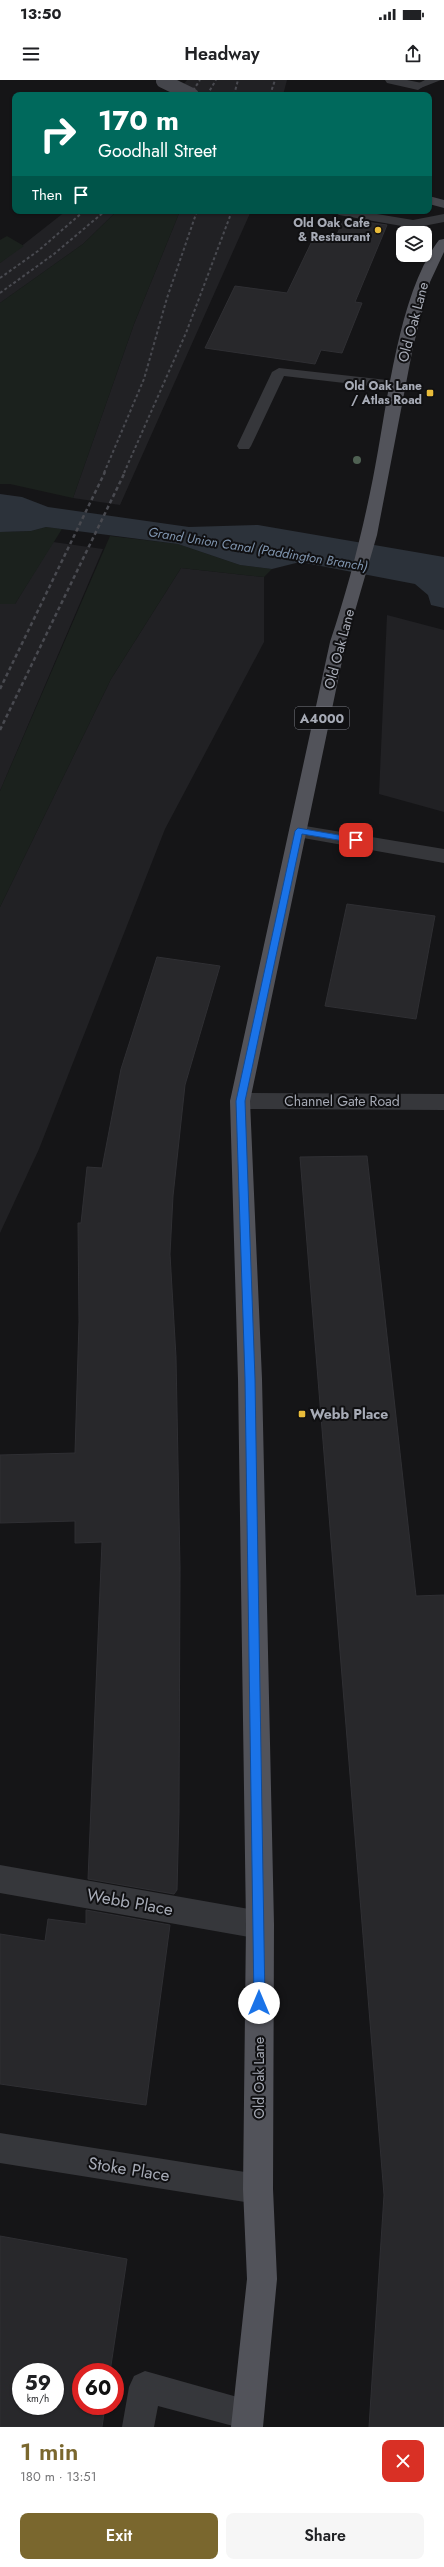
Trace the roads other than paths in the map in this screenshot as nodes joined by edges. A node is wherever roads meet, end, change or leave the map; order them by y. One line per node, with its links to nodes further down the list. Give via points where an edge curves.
1 (391, 80): 4 (street)
2 (436, 80): 4 (lane)
3 (162, 81): 5 (street, bridge)
4 (418, 86)
5 (186, 92)
6 (432, 201): 7 (street)
7 (444, 204)
8 (356, 214): 9 (lane, via 414,224)
9 (444, 218)
10 (444, 243): 11 (main road, Old Oak Lane / A4000, via 435,253 420,290)
11 (396, 385): 12 (lane, via 279,372); 13 (main road, Old Oak Lane / A4000, via 377,500 350,606 338,642)
12 (244, 446)
13 (298, 831): 14 (street); 15 (main road, Old Oak Lane / A4000)
14 (444, 856)
15 (240, 1101): 16 (street, Channel Gate Road); 18 (main road, Old Oak Lane / A4000, via 250,1379)
16 (444, 1102)
17 (0, 1879): 18 (street, Webb Place)
18 (260, 1925): 20 (main road, Old Oak Lane / A4000)
19 (0, 2148): 20 (street, Stoke Place)
20 (258, 2189): 21 (main road, Old Oak Lane / A4000, via 262,2279)
21 (248, 2420): 22 (street, via 145,2387)
22 (138, 2427)

